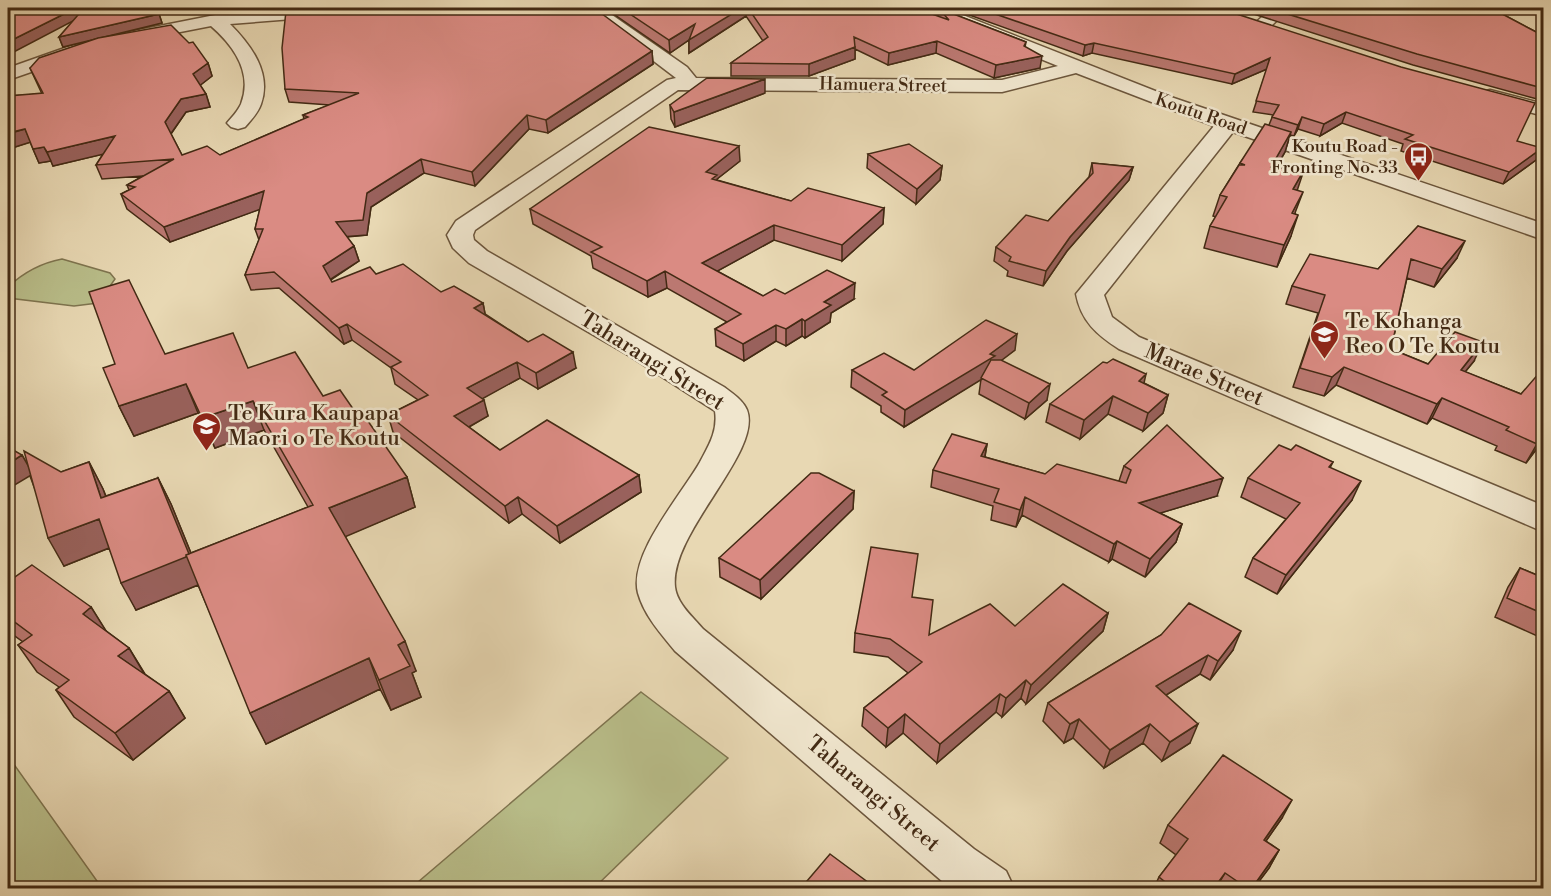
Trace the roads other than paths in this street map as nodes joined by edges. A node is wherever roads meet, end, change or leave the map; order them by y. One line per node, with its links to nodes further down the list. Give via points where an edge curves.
1 (370, 8): 5 (street)
2 (592, 8): 13 (street, via 680,71)
3 (931, 8): 11 (street, Koutu Road)
4 (1282, 8): 7 (street)
5 (211, 14): 9 (street); 16 (street, via 246,52 252,66 251,104)
6 (1243, 17): 7 (street)
7 (1263, 24): 8 (street)
8 (1284, 31)
9 (115, 40)
10 (96, 45): 12 (street)
11 (1074, 67): 13 (street, Hamuera Street, via 995,86); 17 (street, Koutu Road)
12 (8, 74)
13 (690, 83): 20 (street, Taharangi Street, via 668,86 479,216 465,226 460,235 462,243 478,257 663,364 731,410 734,420 726,444 657,569 656,586 661,602 689,640)
14 (1470, 90): 15 (street)
15 (1544, 110)
16 (238, 123)
17 (1232, 125): 18 (street, Koutu Road); 19 (street, Marae Street, via 1223,129 1090,294 1092,311 1108,329 1129,343)
18 (1544, 233)
19 (1544, 520)
20 (989, 888)

